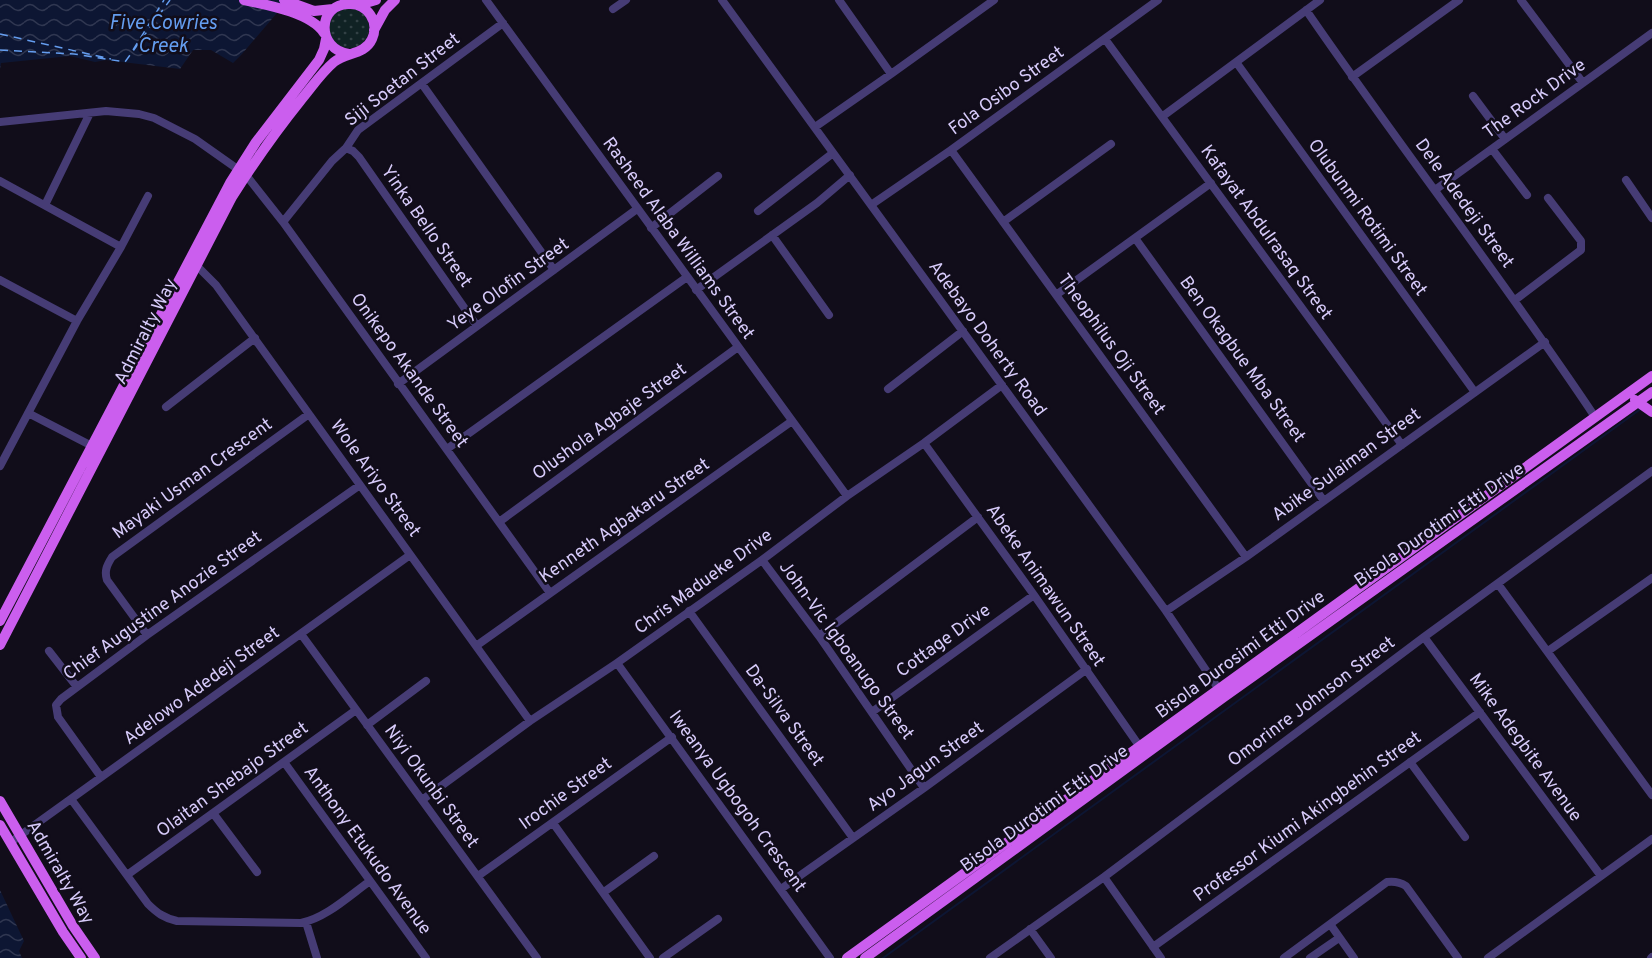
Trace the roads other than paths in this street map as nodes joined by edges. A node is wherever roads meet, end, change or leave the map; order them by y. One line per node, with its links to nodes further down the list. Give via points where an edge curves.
1 (244, 0): 18 (main road)
2 (284, 0): 18 (main road)
3 (376, 0): 14 (main road)
4 (395, 0): 20 (main road)
5 (486, 0): 19 (street, Rasheed Alaba Williams Street)
6 (626, 0): 16 (street)
7 (722, 0): 34 (street, Adebayo Doherty Road)
8 (993, 0): 26 (street)
9 (1158, 0): 23 (street, Fola Osibo Street)
10 (1320, 0): 17 (street)
11 (1459, 0): 27 (street)
12 (1521, 0): 28 (street)
13 (841, 1): 26 (street)
14 (358, 5): 15 (main road, via 345,4); 20 (main road, via 371,15)
15 (333, 9): 18 (main road); 22 (main road, via 326,20)
16 (613, 9)
17 (1306, 10): 25 (street); 27 (street, Dele Adedeji Street)
18 (307, 14): 22 (main road)
19 (502, 23): 29 (street, Siji Soetan Street); 53 (street, Rasheed Alaba Williams Street)
20 (374, 31): 24 (main road, via 363,49)
21 (1652, 33): 28 (street, The Rock Drive)
22 (325, 36): 24 (main road, via 336,50); 41 (main road, Admiralty Way, via 318,60 256,142)
23 (1105, 39): 32 (street, Kafayat Abdulrasaq Street); 39 (street, Fola Osibo Street)
24 (349, 54): 41 (main road, Admiralty Way, via 336,60 319,78)
25 (1236, 62): 32 (street); 81 (street, Olubunmi Rotimi Street)
26 (891, 74): 34 (street)
27 (1352, 77): 47 (street, Dele Adedeji Street)
28 (1582, 83): 35 (street, The Rock Drive)
29 (422, 84): 37 (street, Siji Soetan Street, via 358,130); 63 (street)
30 (1473, 96): 35 (street)
31 (90, 113): 33 (street, Onikepo Akande Street); 41 (street, Onikepo Akande Street, via 123,112 160,120 195,139); 51 (street)
32 (1163, 116): 46 (street, Kafayat Abdulrasaq Street)
33 (0, 122)
34 (815, 127): 40 (street, Adebayo Doherty Road)
35 (1505, 139): 38 (street, The Rock Drive)
36 (1111, 144): 57 (street)
37 (346, 148): 56 (street, Siji Soetan Street); 71 (street, Yinka Bello Street, via 359,157)
38 (1492, 149): 47 (street, The Rock Drive); 48 (street)
39 (951, 150): 52 (street, Fola Osibo Street); 57 (street, Theophilus Oji Street)
40 (833, 153): 43 (street, Adebayo Doherty Road); 54 (street)
41 (242, 173): 56 (street, Onikepo Akande Street); 62 (main road, Admiralty Way, via 232,198)
42 (718, 176): 58 (street)
43 (850, 176): 52 (street, Adebayo Doherty Road); 59 (street)
44 (1626, 180): 55 (street)
45 (0, 181): 51 (street)
46 (1211, 183): 60 (street); 90 (street, Kafayat Abdulrasaq Street)
47 (1435, 190): 68 (street, Dele Adedeji Street)
48 (1527, 195)
49 (148, 196): 61 (street)
50 (1548, 198): 68 (street, via 1581,241 1581,250)
51 (45, 205): 61 (street)
52 (871, 205): 72 (street, Adebayo Doherty Road)
53 (637, 209): 58 (street, Rasheed Alaba Williams Street); 63 (street, Yeye Olofin Street)
54 (758, 211)
55 (1652, 218)
56 (283, 222): 77 (street, Onikepo Akande Street)
57 (1003, 222): 67 (street, Theophilus Oji Street)
58 (651, 228): 64 (street, Rasheed Alaba Williams Street)
59 (772, 235): 66 (street); 69 (street)
60 (1135, 238): 67 (street); 97 (street, Ben Okagbue Mba Street)
61 (121, 247): 70 (street)
62 (192, 265): 73 (street, Wole Ariyo Street, via 216,285); 91 (main road, Admiralty Way); 114 (main road, Admiralty Way)
63 (554, 270): 71 (street, Yeye Olofin Street)
64 (687, 277): 66 (street, Rasheed Alaba Williams Street); 92 (street)
65 (0, 281): 70 (street)
66 (696, 290): 75 (street, Rasheed Alaba Williams Street)
67 (1056, 295): 101 (street, Theophilus Oji Street)
68 (1515, 300): 74 (street, Dele Adedeji Street)
69 (829, 315)
70 (76, 321): 85 (street)
71 (477, 327): 77 (street, Yeye Olofin Street)
72 (963, 331): 78 (street, Adebayo Doherty Road); 80 (street)
73 (255, 338): 84 (street); 86 (street, Wole Ariyo Street)
74 (1545, 342): 81 (street, Abike Sulaiman Street); 87 (street, Dele Adedeji Street)
75 (738, 347): 88 (street, Rasheed Alaba Williams Street); 99 (street, Olushola Agbaje Street)
76 (1652, 376): 79 (main road, Bisola Durosimi Etti Drive)
77 (398, 384): 92 (street, Onikepo Akande Street)
78 (1002, 385): 89 (street, Chris Madueke Drive); 108 (street, Adebayo Doherty Road)
79 (1636, 388): 82 (main road, Bisola Durosimi Etti Drive); 83 (main road)
80 (888, 389)
81 (1474, 392): 90 (street, Abike Sulaiman Street)
82 (1624, 396): 83 (main road); 87 (main road, Bisola Durosimi Etti Drive)
83 (1648, 401): 122 (main road, Bisola Durotimi Etti Drive)
84 (166, 407)
85 (28, 413): 91 (street); 93 (street)
86 (309, 414): 95 (street, Wole Ariyo Street); 111 (street, Mayaki Usman Crescent, via 112,557 105,574 107,580)
87 (1596, 417): 122 (main road, Bisola Durosimi Etti Drive)
88 (792, 421): 96 (street, Rasheed Alaba Williams Street); 105 (street, Kenneth Agbakaru Street)
89 (924, 444): 96 (street, Chris Madueke Drive); 98 (street, Abeke Animawun Street)
90 (1402, 445): 97 (street, Abike Sulaiman Street)
91 (92, 446): 109 (main road, Admiralty Way)
92 (447, 449): 99 (street, Onikepo Akande Street)
93 (0, 466)
94 (1652, 471): 104 (street, Omorinre Johnson Street)
95 (360, 485): 100 (street, Wole Ariyo Street); 111 (street, Chief Augustine Anozie Street)
96 (847, 496): 102 (street, Chris Madueke Drive)
97 (1324, 501): 101 (street, Abike Sulaiman Street)
98 (978, 518): 106 (street, Abeke Animawun Street); 112 (street)
99 (499, 522): 105 (street, Onikepo Akande Street)
100 (410, 555): 110 (street, Adelowo Adedeji Street); 115 (street, Wole Ariyo Street)
101 (1246, 557): 108 (street, Abike Sulaiman Street)
102 (762, 560): 107 (street, Chris Madueke Drive); 112 (street, John-Vic Igboanugo Street)
103 (1652, 578): 117 (street)
104 (1498, 584): 113 (street, Omorinre Johnson Street); 117 (street)
105 (550, 593): 115 (street, Kenneth Agbakaru Street)
106 (1034, 596): 119 (street, Abeke Animawun Street); 124 (street, Cottage Drive)
107 (689, 611): 118 (street, Chris Madueke Drive); 143 (street, Da-Silva Street)
108 (1166, 611): 122 (street, Adebayo Doherty Road)
109 (0, 621)
110 (301, 634): 123 (street, Niyi Okunbi Street); 132 (street, Adelowo Adedeji Street)
111 (147, 635): 121 (street, Chief Augustine Anozie Street)
112 (819, 636): 124 (street, John-Vic Igboanugo Street)
113 (1424, 637): 125 (street, Mike Adegbite Avenue); 151 (street, Omorinre Johnson Street)
114 (0, 645)
115 (476, 646): 126 (street, Wole Ariyo Street)
116 (49, 651): 121 (street)
117 (1548, 651): 134 (street)
118 (617, 663): 126 (street, Chris Madueke Drive); 128 (street, Iweanya Ugbogoh Crescent)
119 (1087, 669): 129 (street, Abeke Animawun Street); 133 (street, Ayo Jagun Street)
120 (426, 681): 127 (street)
121 (77, 687): 132 (street, Chief Augustine Anozie Street, via 61,699 56,710)
122 (1221, 693): 129 (main road, Bisola Durosimi Etti Drive); 170 (main road, Bisola Durotimi Etti Drive)
123 (356, 710): 127 (street, Niyi Okunbi Street); 130 (street, Olaitan Shebajo Street)
124 (872, 712): 133 (street, John-Vic Igboanugo Street)
125 (1480, 712): 131 (street, Professor Kiumi Akingbehin Street); 150 (street, Mike Adegbite Avenue)
126 (530, 721): 136 (street, Chris Madueke Drive)
127 (367, 725): 136 (street, Niyi Okunbi Street)
128 (672, 737): 139 (street, Irochie Street); 153 (street, Iweanya Ugbogoh Crescent)
129 (1140, 747): 169 (main road, Bisola Durosimi Etti Drive)
130 (284, 762): 138 (street, Olaitan Shebajo Street); 152 (street, Anthony Etukudo Avenue)
131 (1410, 762): 142 (street); 160 (street, Professor Kiumi Akingbehin Street)
132 (101, 777): 135 (street, Adelowo Adedeji Street)
133 (924, 788): 143 (street, Ayo Jagun Street)
134 (1652, 795)
135 (71, 799): 141 (street, Adelowo Adedeji Street); 148 (street)
136 (422, 800): 149 (street, Niyi Okunbi Street)
137 (0, 801): 141 (main road, Admiralty Way)
138 (213, 813): 147 (street); 148 (street, Olaitan Shebajo Street)
139 (553, 823): 149 (street, Irochie Street); 154 (street)
140 (0, 825): 145 (main road, Admiralty Way)
141 (20, 835): 145 (street, Adelowo Adedeji Street); 162 (main road, Admiralty Way)
142 (1465, 837)
143 (853, 838): 153 (street, Ayo Jagun Street)
144 (1652, 839): 150 (street)
145 (10, 842): 161 (main road, Admiralty Way)
146 (654, 856): 154 (street)
147 (256, 872)
148 (127, 874): 156 (street, via 148,904 166,919)
149 (478, 876): 165 (street, Niyi Okunbi Street)
150 (1600, 876): 178 (street)
151 (1104, 877): 158 (street, Omorinre Johnson Street); 160 (street)
152 (370, 881): 156 (street); 164 (street, Anthony Etukudo Avenue)
153 (781, 889): 168 (street, Iweanya Ugbogoh Crescent)
154 (604, 892): 166 (street)
155 (718, 919): 167 (street)
156 (306, 922): 163 (street)
157 (1330, 924): 159 (street); 174 (street); 177 (street, via 1387,882 1400,882)
158 (1030, 929): 171 (street, Omorinre Johnson Street); 172 (street)
159 (1340, 938): 175 (street); 176 (street)
160 (1153, 947): 173 (street)
161 (79, 957)
162 (95, 958)
163 (317, 958)
164 (426, 958)
165 (537, 958)
166 (650, 958)
167 (663, 958)
168 (830, 958)
169 (847, 958)
170 (865, 958)
171 (990, 958)
172 (1051, 958)
173 (1161, 958)
174 (1284, 958)
175 (1310, 958)
176 (1354, 958)
177 (1458, 958)
178 (1488, 958)

